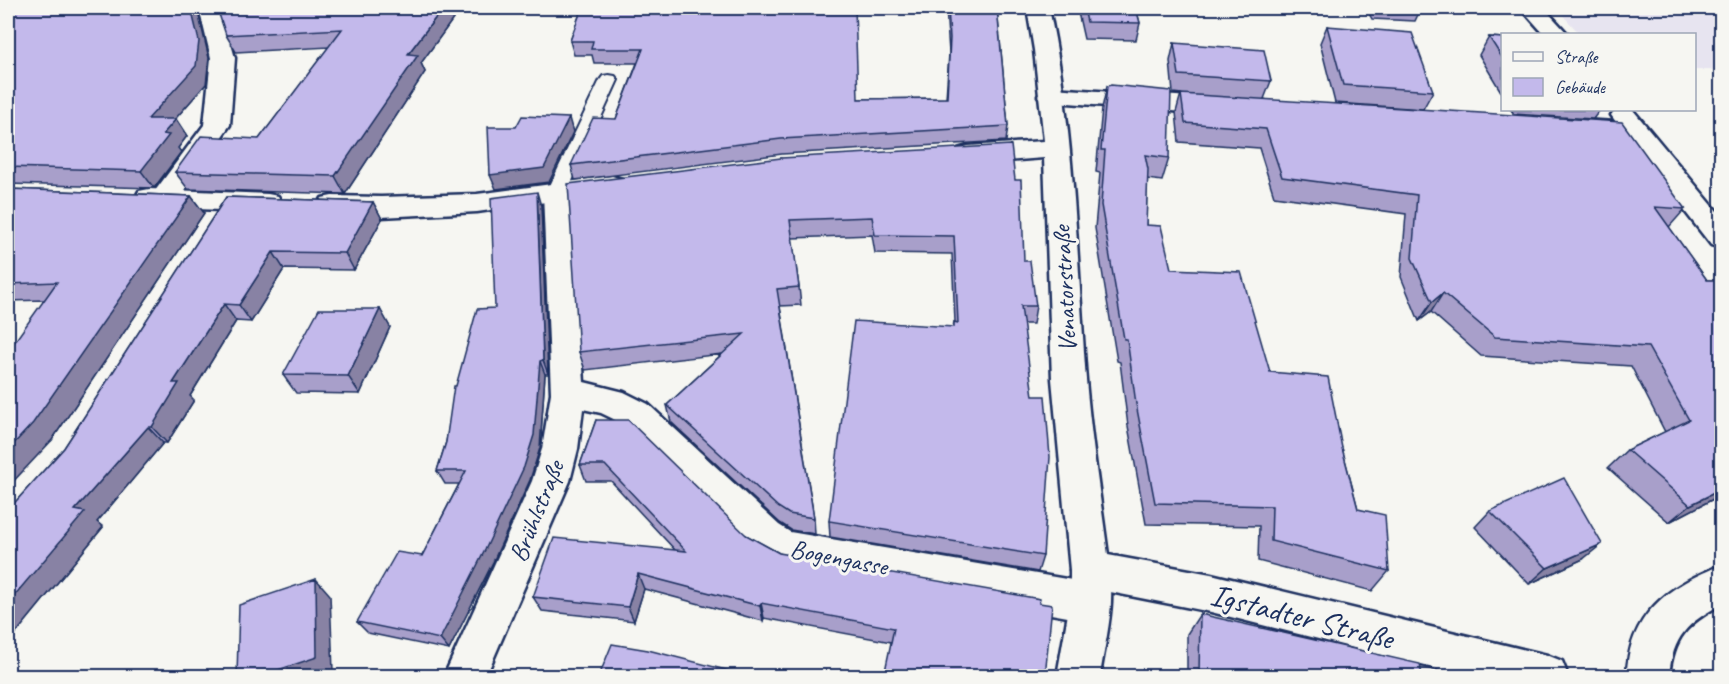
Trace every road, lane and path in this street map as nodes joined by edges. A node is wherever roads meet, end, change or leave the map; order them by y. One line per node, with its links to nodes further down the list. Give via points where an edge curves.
1 (210, 8): 16 (street, via 224,58 217,125)
2 (1038, 8): 6 (street, Venatorstraße)
3 (1532, 8): 4 (street)
4 (1555, 33)
5 (609, 80): 14 (lane)
6 (1051, 96): 7 (street); 11 (street, Venatorstraße)
7 (1251, 108)
8 (1620, 111): 10 (street)
9 (1556, 127): 10 (street)
10 (1638, 132): 19 (street)
11 (1056, 149): 12 (street); 22 (street, Venatorstraße, via 1067,357)
12 (940, 156)
13 (640, 182): 14 (street)
14 (556, 192): 17 (street, via 477,203 381,207); 20 (street, Brühlstraße)
15 (127, 198): 16 (street)
16 (163, 199): 17 (street)
17 (229, 201): 18 (street)
18 (210, 231)
19 (1722, 238)
20 (568, 393): 22 (street, Bogengasse, via 596,396 636,414 765,537 782,548); 23 (street, Brühlstraße, via 551,481)
21 (1722, 583): 26 (street, via 1668,617 1653,648)
22 (1090, 586): 24 (street, Venatorstraße); 25 (street, Igstadter Straße, via 1211,592)
23 (465, 676)
24 (1078, 676)
25 (1547, 676)
26 (1648, 676)

